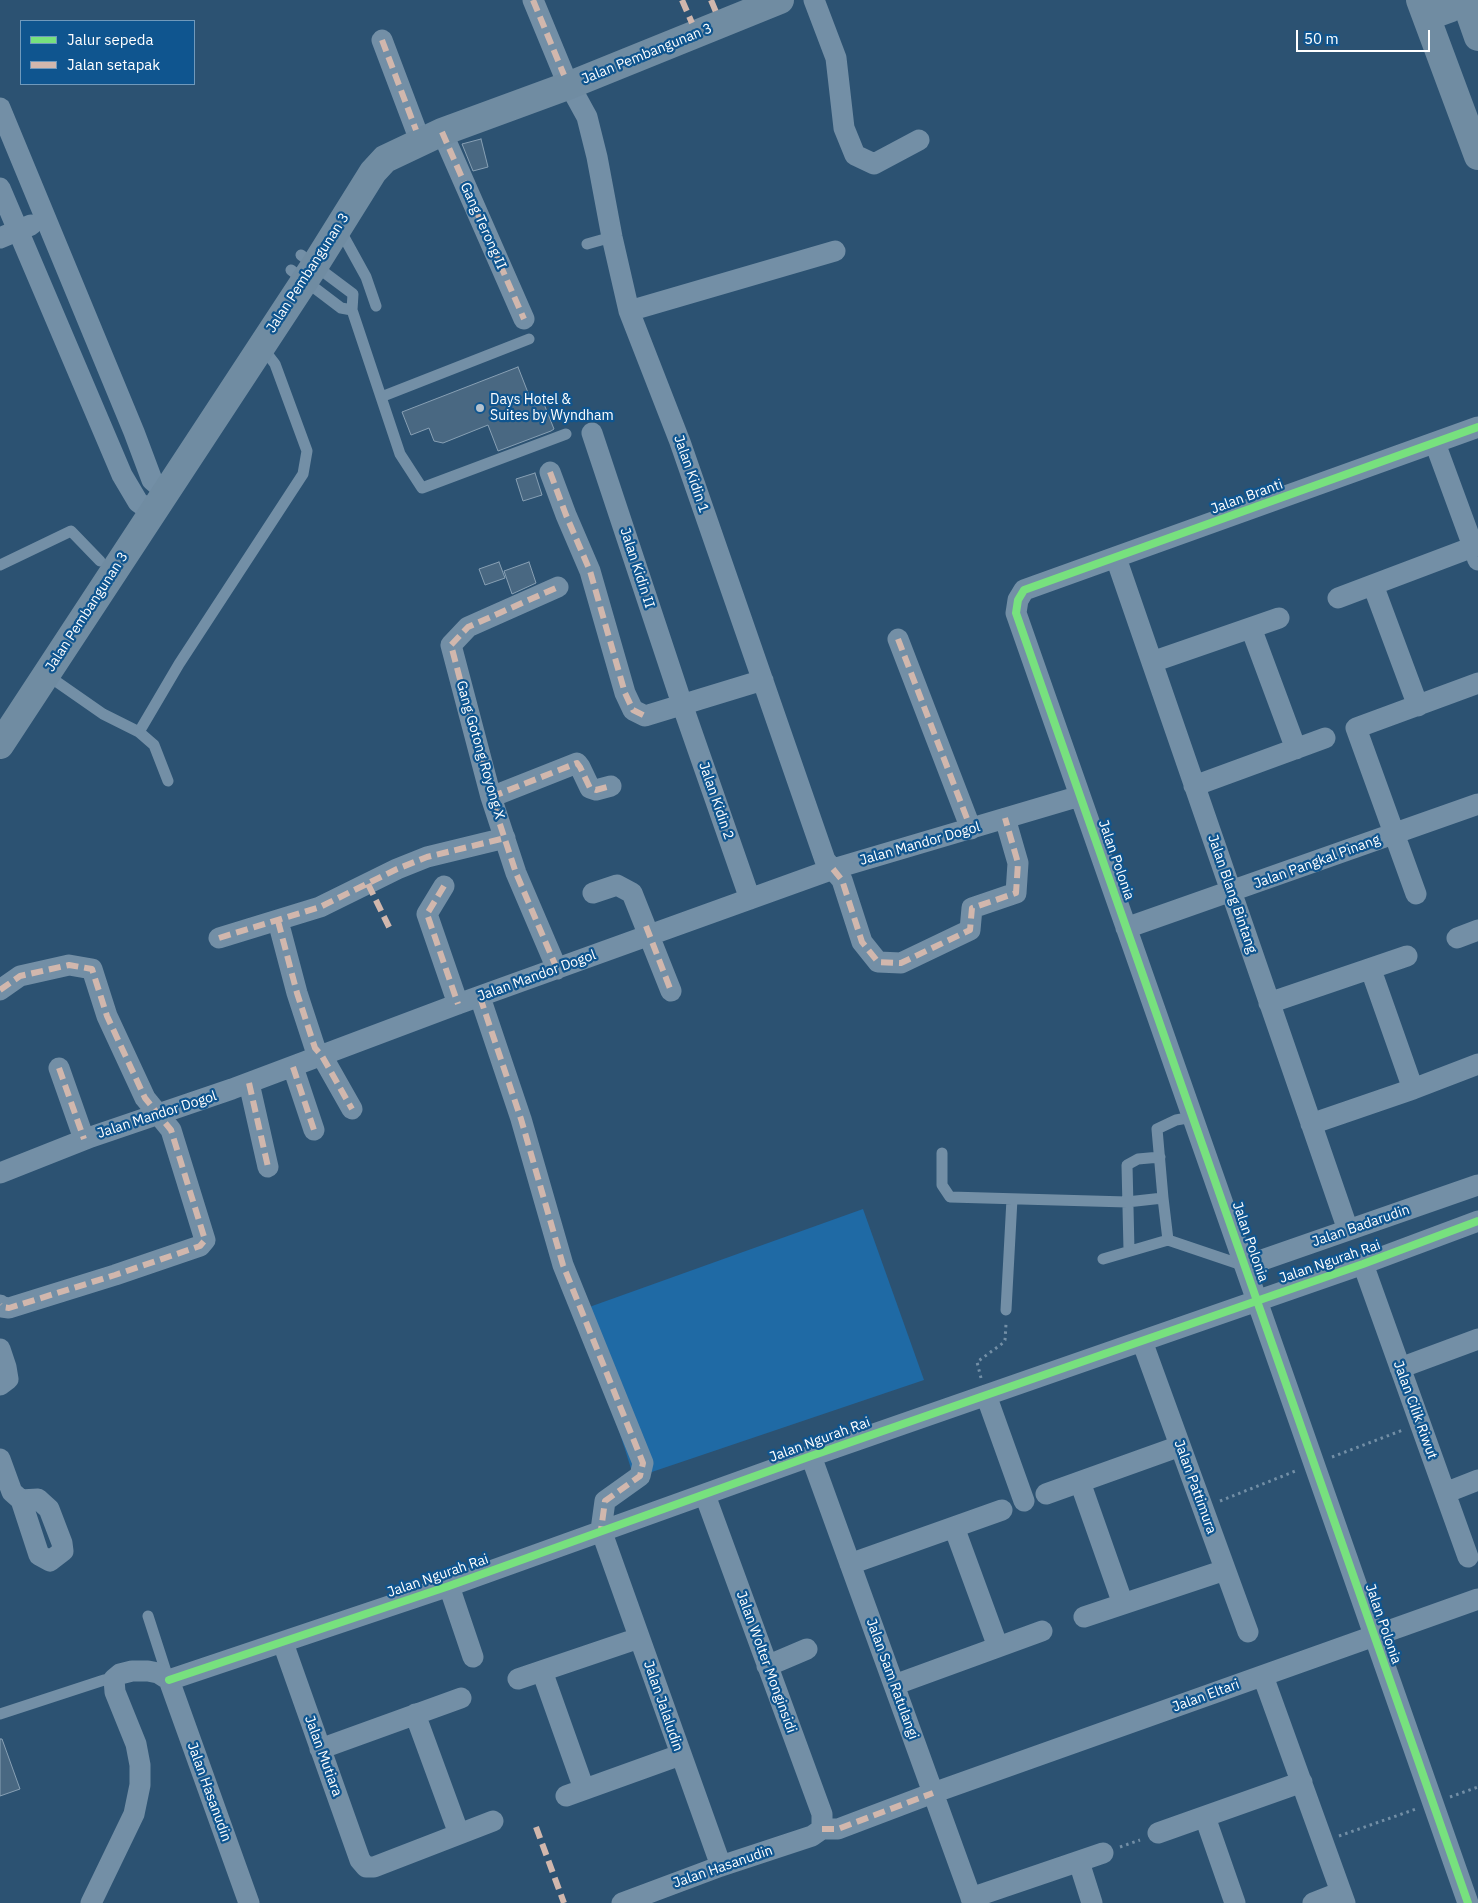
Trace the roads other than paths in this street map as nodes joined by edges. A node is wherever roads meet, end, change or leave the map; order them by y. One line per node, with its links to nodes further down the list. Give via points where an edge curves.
1 (533, 0): 9 (street, Jalan Kidin 1)
2 (742, 0): 9 (street, Jalan Pembangunan 3)
3 (780, 0): 9 (street, Jalan Pembangunan 3)
4 (814, 0): 12 (street, via 836,58 844,128 855,155 874,164)
5 (1463, 0): 6 (street, via 1440,12); 7 (street)
6 (1422, 4): 13 (street)
7 (1478, 37)
8 (382, 40): 11 (street, Gang Terong II)
9 (567, 80): 11 (street, Jalan Pembangunan 3); 19 (street, Jalan Kidin 1, via 587,117 598,157)
10 (0, 108): 14 (street)
11 (429, 131): 17 (street, Jalan Pembangunan 3, via 385,159 373,172); 22 (street, Jalan Pembangunan 3, via 378,148 358,170); 26 (street, Gang Terong II)
12 (919, 140)
13 (1478, 156)
14 (35, 195): 15 (street); 16 (street)
15 (2, 201): 18 (street)
16 (45, 220): 18 (street); 35 (street)
17 (339, 226): 22 (street, Jalan Pembangunan 3); 23 (lane, via 366,277)
18 (9, 234): 34 (street)
19 (612, 238): 20 (lane); 25 (street, Jalan Kidin 1)
20 (588, 244)
21 (835, 252): 25 (street)
22 (303, 267): 24 (lane, via 340,308); 24 (lane, via 353,294); 27 (street, Jalan Pembangunan 3); 35 (street, Jalan Pembangunan 3)
23 (376, 306)
24 (352, 310): 28 (lane)
25 (629, 311): 50 (street, Jalan Kidin 1, via 680,442)
26 (526, 329): 28 (lane)
27 (260, 346): 35 (street, Jalan Pembangunan 3); 55 (lane, via 275,364 307,451 303,474 179,664)
28 (381, 396): 31 (lane, via 400,454 422,488)
29 (1478, 427): 32 (street, Jalan Branti)
30 (592, 433): 52 (street, Jalan Kidin II)
31 (566, 434)
32 (1435, 443): 36 (street); 37 (street, Jalan Branti)
33 (550, 472): 52 (street, via 590,571 625,693 633,710 645,716)
34 (122, 475): 35 (street); 35 (street)
35 (150, 490): 38 (street, Jalan Pembangunan 3); 45 (street, Jalan Pembangunan 3)
36 (1476, 554): 40 (street)
37 (1116, 558): 42 (street, Jalan Branti); 48 (street, Jalan Blang Bintang)
38 (100, 561): 39 (lane, via 71,531); 45 (street, Jalan Pembangunan 3)
39 (0, 565)
40 (1373, 586): 43 (street); 53 (street)
41 (558, 587): 62 (street, Gang Gotong Royong X, via 468,627 451,645)
42 (1024, 590): 63 (street, Jalan Polonia, via 1016,613)
43 (1338, 598)
44 (1279, 618): 46 (street)
45 (70, 623): 49 (street, Jalan Pembangunan 3); 54 (street, Jalan Pembangunan 3)
46 (1251, 628): 48 (street); 58 (street)
47 (898, 639): 66 (street)
48 (1152, 662): 61 (street, Jalan Blang Bintang)
49 (47, 674): 55 (lane, via 103,714); 57 (street, Jalan Pembangunan 3)
50 (763, 680): 52 (street); 69 (street, Jalan Kidin 1, via 825,860)
51 (1478, 683): 53 (street)
52 (682, 704): 74 (street, Jalan Kidin 2)
53 (1418, 706): 67 (street, via 1356,728)
54 (0, 716)
55 (139, 732): 59 (lane, via 154,745)
56 (1325, 738): 58 (street)
57 (0, 745)
58 (1296, 749): 61 (street)
59 (168, 781)
60 (611, 786): 62 (street, via 596,790 590,788 577,763)
61 (1194, 786): 71 (street, Jalan Blang Bintang)
62 (491, 796): 68 (street, Gang Gotong Royong X)
63 (1080, 796): 65 (street, Jalan Mandor Dogol); 76 (street, Jalan Polonia)
64 (1478, 804): 67 (street, Jalan Pangkal Pinang)
65 (1005, 818): 66 (street, Jalan Mandor Dogol); 69 (street, Jalan Kidin 1, via 1018,863 1016,893 972,908 970,930 901,963 878,962 862,942 842,880)
66 (971, 828): 69 (street, Jalan Mandor Dogol)
67 (1394, 834): 71 (street, Jalan Pangkal Pinang); 73 (street)
68 (505, 838): 75 (street, via 427,858 320,906); 82 (street, Gang Gotong Royong X, via 516,873)
69 (833, 869): 74 (street, Jalan Mandor Dogol)
70 (444, 886): 87 (street, via 427,914)
71 (1231, 892): 76 (street, Jalan Pangkal Pinang); 88 (street, Jalan Blang Bintang)
72 (593, 893): 78 (street, via 617,885 632,892)
73 (1416, 894)
74 (750, 899): 78 (street, Jalan Mandor Dogol)
75 (278, 921): 79 (street); 89 (street, via 300,1002 315,1048)
76 (1126, 928): 97 (street, Jalan Polonia)
77 (1478, 930): 80 (street)
78 (650, 935): 82 (street, Jalan Mandor Dogol); 85 (street)
79 (219, 938)
80 (1457, 938)
81 (1407, 956): 83 (street)
82 (557, 969): 86 (street, Jalan Mandor Dogol)
83 (1371, 970): 88 (street); 94 (street)
84 (0, 990): 96 (street, via 20,976 69,965 92,969 111,1025 145,1098)
85 (671, 991)
86 (480, 997): 87 (street, Jalan Mandor Dogol); 137 (street, via 521,1119 563,1265 643,1463 640,1476 604,1501)
87 (458, 1004): 89 (street, Jalan Mandor Dogol)
88 (1269, 1004): 98 (street, Jalan Blang Bintang)
89 (322, 1056): 91 (street, Jalan Mandor Dogol); 95 (street)
90 (1478, 1064): 94 (street)
91 (293, 1067): 93 (street, Jalan Mandor Dogol); 99 (street)
92 (59, 1068): 100 (street)
93 (249, 1083): 96 (street, Jalan Mandor Dogol); 103 (street)
94 (1413, 1089): 98 (street)
95 (352, 1109)
96 (160, 1114): 100 (street, Jalan Mandor Dogol); 117 (street, via 171,1130 204,1242 114,1276 9,1308)
97 (1193, 1117): 102 (lane, via 1176,1120 1157,1129); 115 (street, Jalan Polonia)
98 (1311, 1124): 110 (street, Jalan Blang Bintang)
99 (314, 1130)
100 (84, 1139): 104 (street, Jalan Mandor Dogol)
101 (942, 1153): 107 (lane, via 942,1185 950,1197)
102 (1160, 1157): 106 (lane); 108 (lane, via 1138,1159 1127,1165)
103 (268, 1167)
104 (0, 1173)
105 (1478, 1185): 110 (street, Jalan Badarudin)
106 (1163, 1198): 108 (lane); 111 (lane)
107 (1012, 1199): 108 (lane); 118 (lane)
108 (1127, 1202): 112 (lane)
109 (1478, 1221): 114 (street, Jalan Ngurah Rai)
110 (1348, 1230): 115 (street, Jalan Badarudin)
111 (1168, 1240): 112 (lane); 115 (lane)
112 (1129, 1250): 113 (lane)
113 (1103, 1259)
114 (1363, 1264): 116 (street, Jalan Ngurah Rai); 122 (street, Jalan Cilik Riwut)
115 (1244, 1266): 116 (street, Jalan Polonia)
116 (1257, 1301): 120 (street, Jalan Ngurah Rai); 148 (street, Jalan Polonia)
117 (1, 1306)
118 (1006, 1310)
119 (1478, 1339): 122 (street)
120 (1142, 1341): 124 (street, Jalan Ngurah Rai); 125 (street, Jalan Pattimura)
121 (0, 1349): 123 (street, via 8,1379)
122 (1400, 1368): 130 (street, Jalan Cilik Riwut)
123 (0, 1385)
124 (984, 1387): 126 (street, Jalan Ngurah Rai); 134 (street)
125 (1180, 1446): 129 (street); 140 (street, Jalan Pattimura)
126 (811, 1456): 132 (street, Jalan Ngurah Rai); 139 (street, Jalan Sam Ratulangi)
127 (0, 1459): 133 (street, via 12,1492)
128 (1478, 1480): 130 (street)
129 (1080, 1482): 131 (street); 143 (street)
130 (1445, 1493): 138 (street, Jalan Cilik Riwut)
131 (1046, 1494)
132 (705, 1495): 137 (street, Jalan Ngurah Rai); 154 (street, Jalan Wolter Monginsidi)
133 (21, 1500)
134 (1024, 1501)
135 (1002, 1510): 136 (street)
136 (954, 1527): 139 (street); 151 (street)
137 (604, 1538): 141 (street, Jalan Ngurah Rai); 149 (street, Jalan Jalaludin)
138 (1468, 1557)
139 (850, 1564): 160 (street, Jalan Sam Ratulangi)
140 (1225, 1570): 143 (street); 147 (street, Jalan Pattimura)
141 (449, 1586): 150 (street, Jalan Ngurah Rai); 153 (street)
142 (1478, 1599): 148 (street, Jalan Eltari)
143 (1123, 1604): 145 (street)
144 (148, 1616): 159 (lane)
145 (1084, 1617)
146 (1042, 1631): 151 (street)
147 (1248, 1632)
148 (1374, 1636): 156 (street, Jalan Eltari); 184 (street, Jalan Polonia)
149 (639, 1638): 155 (street); 165 (street, Jalan Jalaludin)
150 (283, 1643): 159 (street, Jalan Ngurah Rai); 164 (street, Jalan Mutiara)
151 (998, 1647): 160 (street)
152 (807, 1649): 154 (street)
153 (472, 1657)
154 (768, 1666): 170 (street, Jalan Wolter Monginsidi, via 822,1814)
155 (542, 1671): 158 (street); 165 (street, via 575,1793)
156 (1264, 1676): 166 (street); 167 (street, Jalan Eltari)
157 (114, 1679): 159 (street, via 132,1671 148,1671); 162 (lane); 178 (street, via 115,1692 136,1744 140,1785 134,1814)
158 (518, 1679)
159 (169, 1680): 179 (street, Jalan Hasanudin)
160 (894, 1685): 167 (street, Jalan Sam Ratulangi)
161 (462, 1698): 163 (street)
162 (0, 1714)
163 (416, 1714): 164 (street); 172 (street)
164 (320, 1749): 172 (street, Jalan Mutiara, via 360,1860 366,1867 374,1867)
165 (680, 1755): 175 (street, Jalan Jalaludin)
166 (1302, 1782): 168 (street); 176 (street)
167 (933, 1793): 170 (street, Jalan Eltari, via 838,1829); 177 (street, Jalan Sam Ratulangi)
168 (1205, 1817): 171 (street); 182 (street)
169 (493, 1821): 172 (street)
170 (822, 1829): 175 (street, Jalan Hasanudin, via 812,1836)
171 (1158, 1833)
172 (459, 1834)
173 (1103, 1853): 174 (street)
174 (1079, 1862): 177 (street); 181 (street)
175 (721, 1866): 180 (street, Jalan Hasanudin)
176 (1343, 1898): 183 (street)
177 (972, 1900)
178 (91, 1903)
179 (249, 1903)
180 (622, 1903)
181 (1092, 1903)
182 (1234, 1903)
183 (1312, 1903)
184 (1468, 1903)

